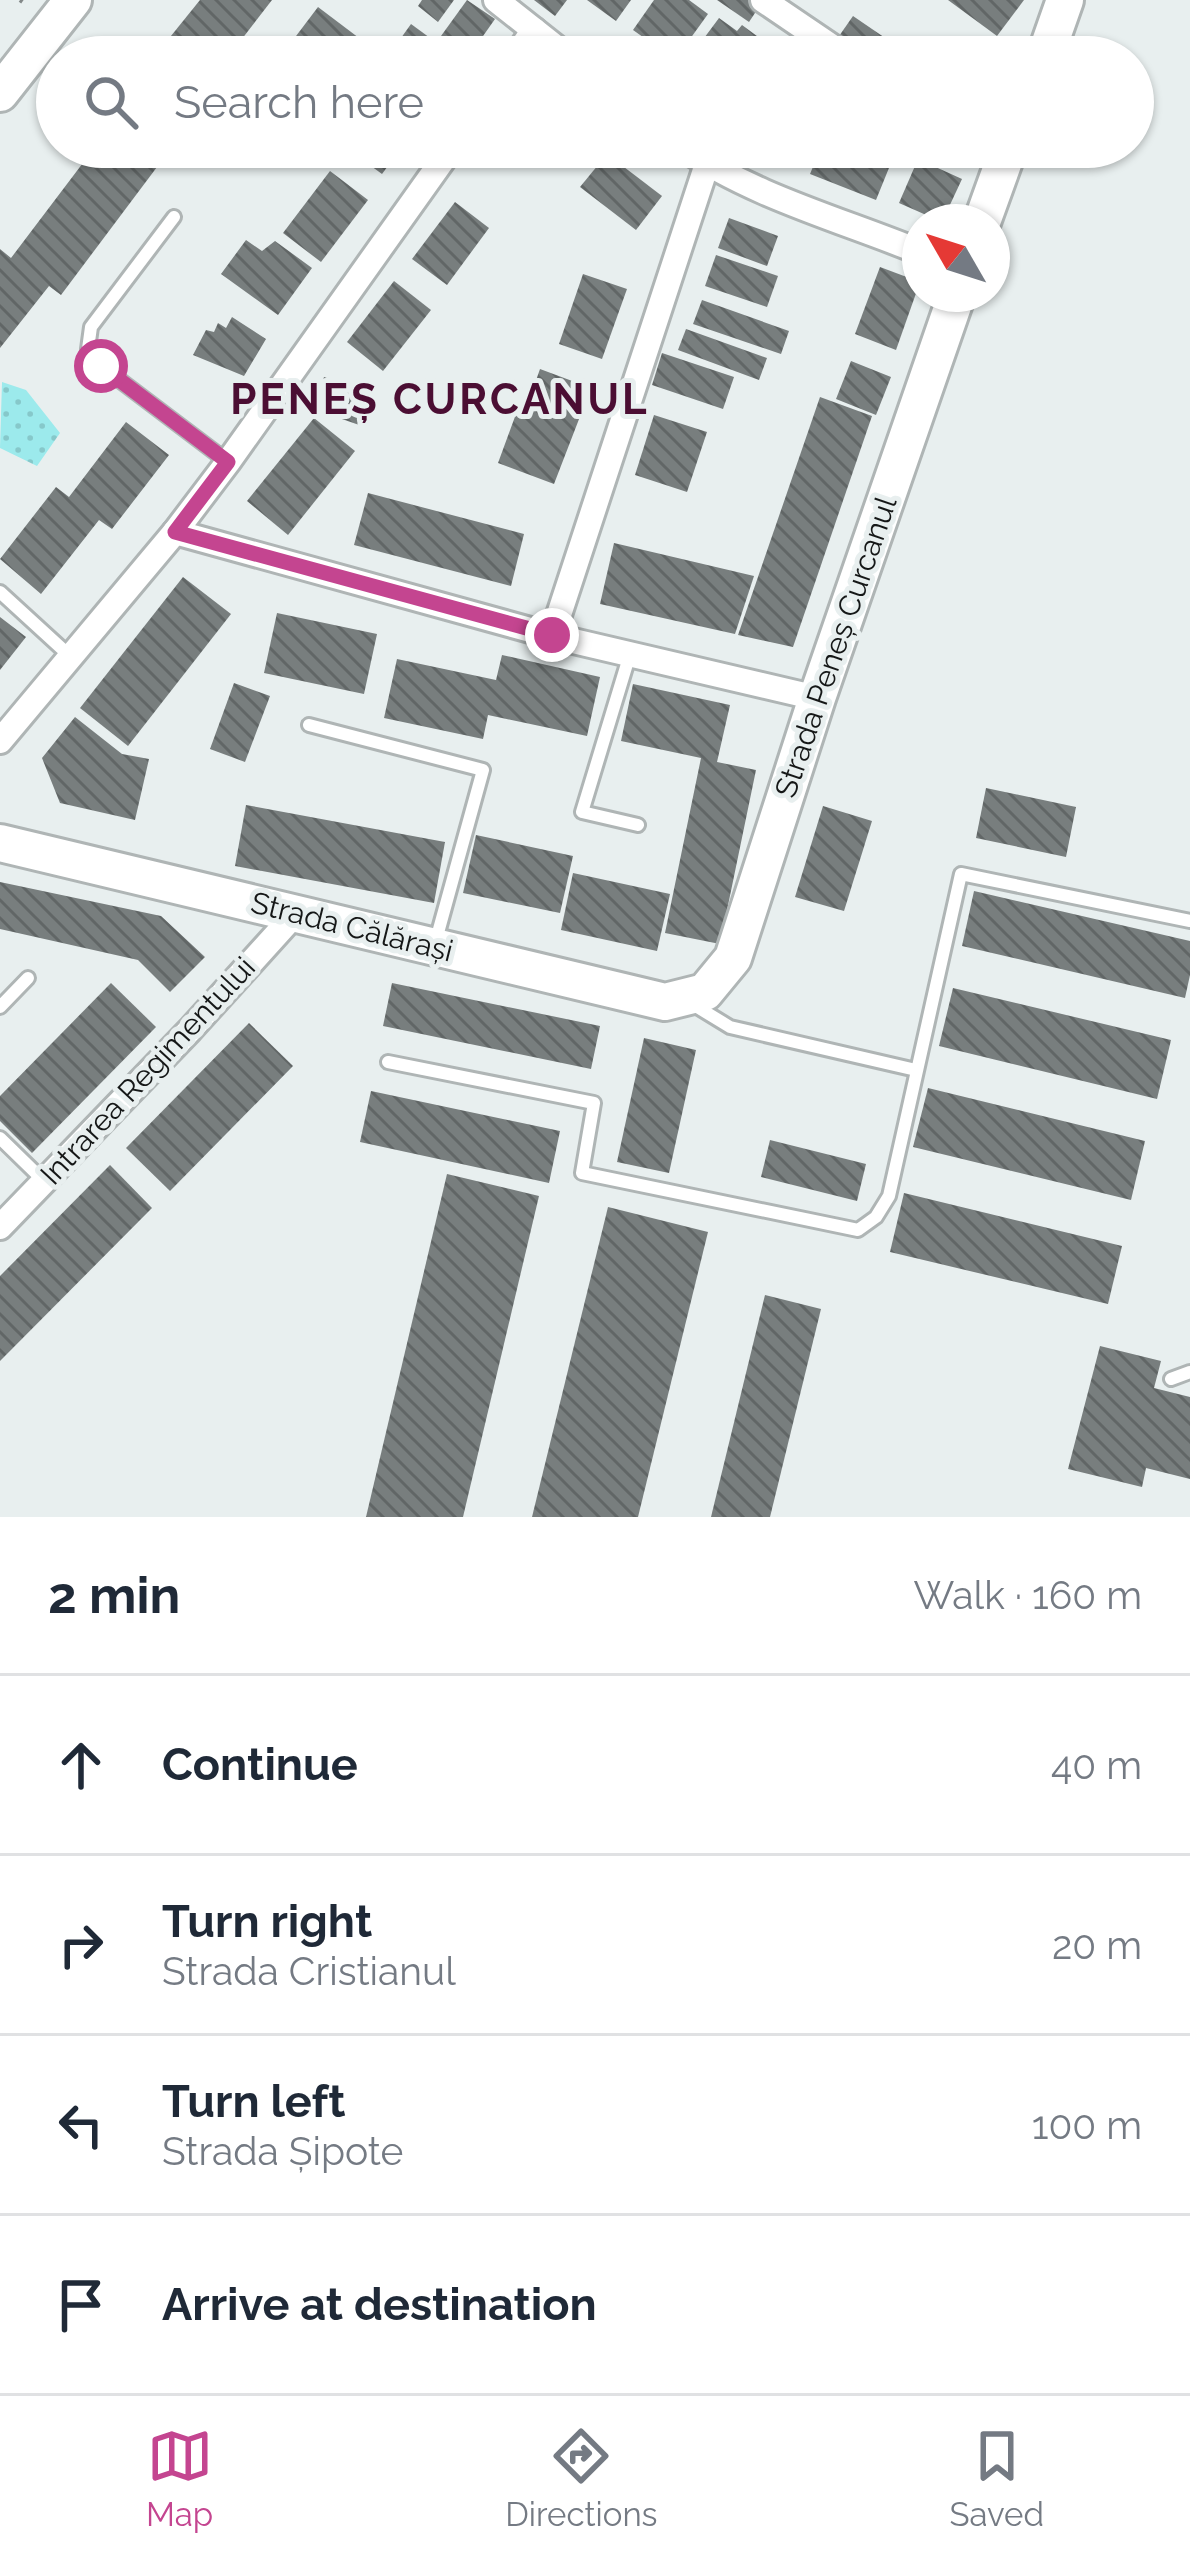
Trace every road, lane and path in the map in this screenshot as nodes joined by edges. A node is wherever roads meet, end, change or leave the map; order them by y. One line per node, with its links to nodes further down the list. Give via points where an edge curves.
1 (73, 0): 6 (street)
2 (496, 0): 5 (street)
3 (764, 0): 9 (street)
4 (1065, 0): 10 (street)
5 (534, 30): 7 (street); 8 (street)
6 (45, 36)
7 (530, 36)
8 (542, 36)
9 (816, 36)
10 (1052, 36)
11 (36, 48): 12 (street)
12 (0, 94)
13 (437, 168): 21 (street)
14 (706, 168): 24 (street)
15 (717, 168): 19 (street)
16 (998, 168): 17 (street)
17 (987, 204)
18 (174, 217): 21 (lane, via 91,327 88,349)
19 (902, 245)
20 (951, 312): 27 (street, Strada Peneș Curcanul)
21 (228, 462): 22 (street)
22 (175, 532): 24 (street); 26 (street)
23 (0, 592): 26 (lane)
24 (552, 635): 25 (street)
25 (630, 654): 27 (street); 30 (lane, via 582,812)
26 (72, 657): 29 (street)
27 (817, 698): 36 (street, Strada Peneș Curcanul, via 733,958)
28 (309, 725): 34 (lane, via 483,770)
29 (0, 741)
30 (638, 825)
31 (0, 843): 32 (street, Strada Călărași)
32 (295, 914): 34 (street, Strada Călărași); 41 (street, Intrarea Regimentului)
33 (1190, 921): 39 (lane, via 962,874)
34 (434, 947): 36 (street, Strada Călărași, via 665,1002)
35 (28, 978): 37 (lane)
36 (695, 996): 39 (lane, via 730,1027)
37 (0, 1007)
38 (388, 1062): 39 (lane, via 594,1103 582,1172 858,1230 889,1196)
39 (916, 1070)
40 (0, 1138): 41 (lane)
41 (44, 1181): 42 (street, Intrarea Regimentului)
42 (0, 1227)
43 (1190, 1372): 44 (lane)
44 (1171, 1378)

